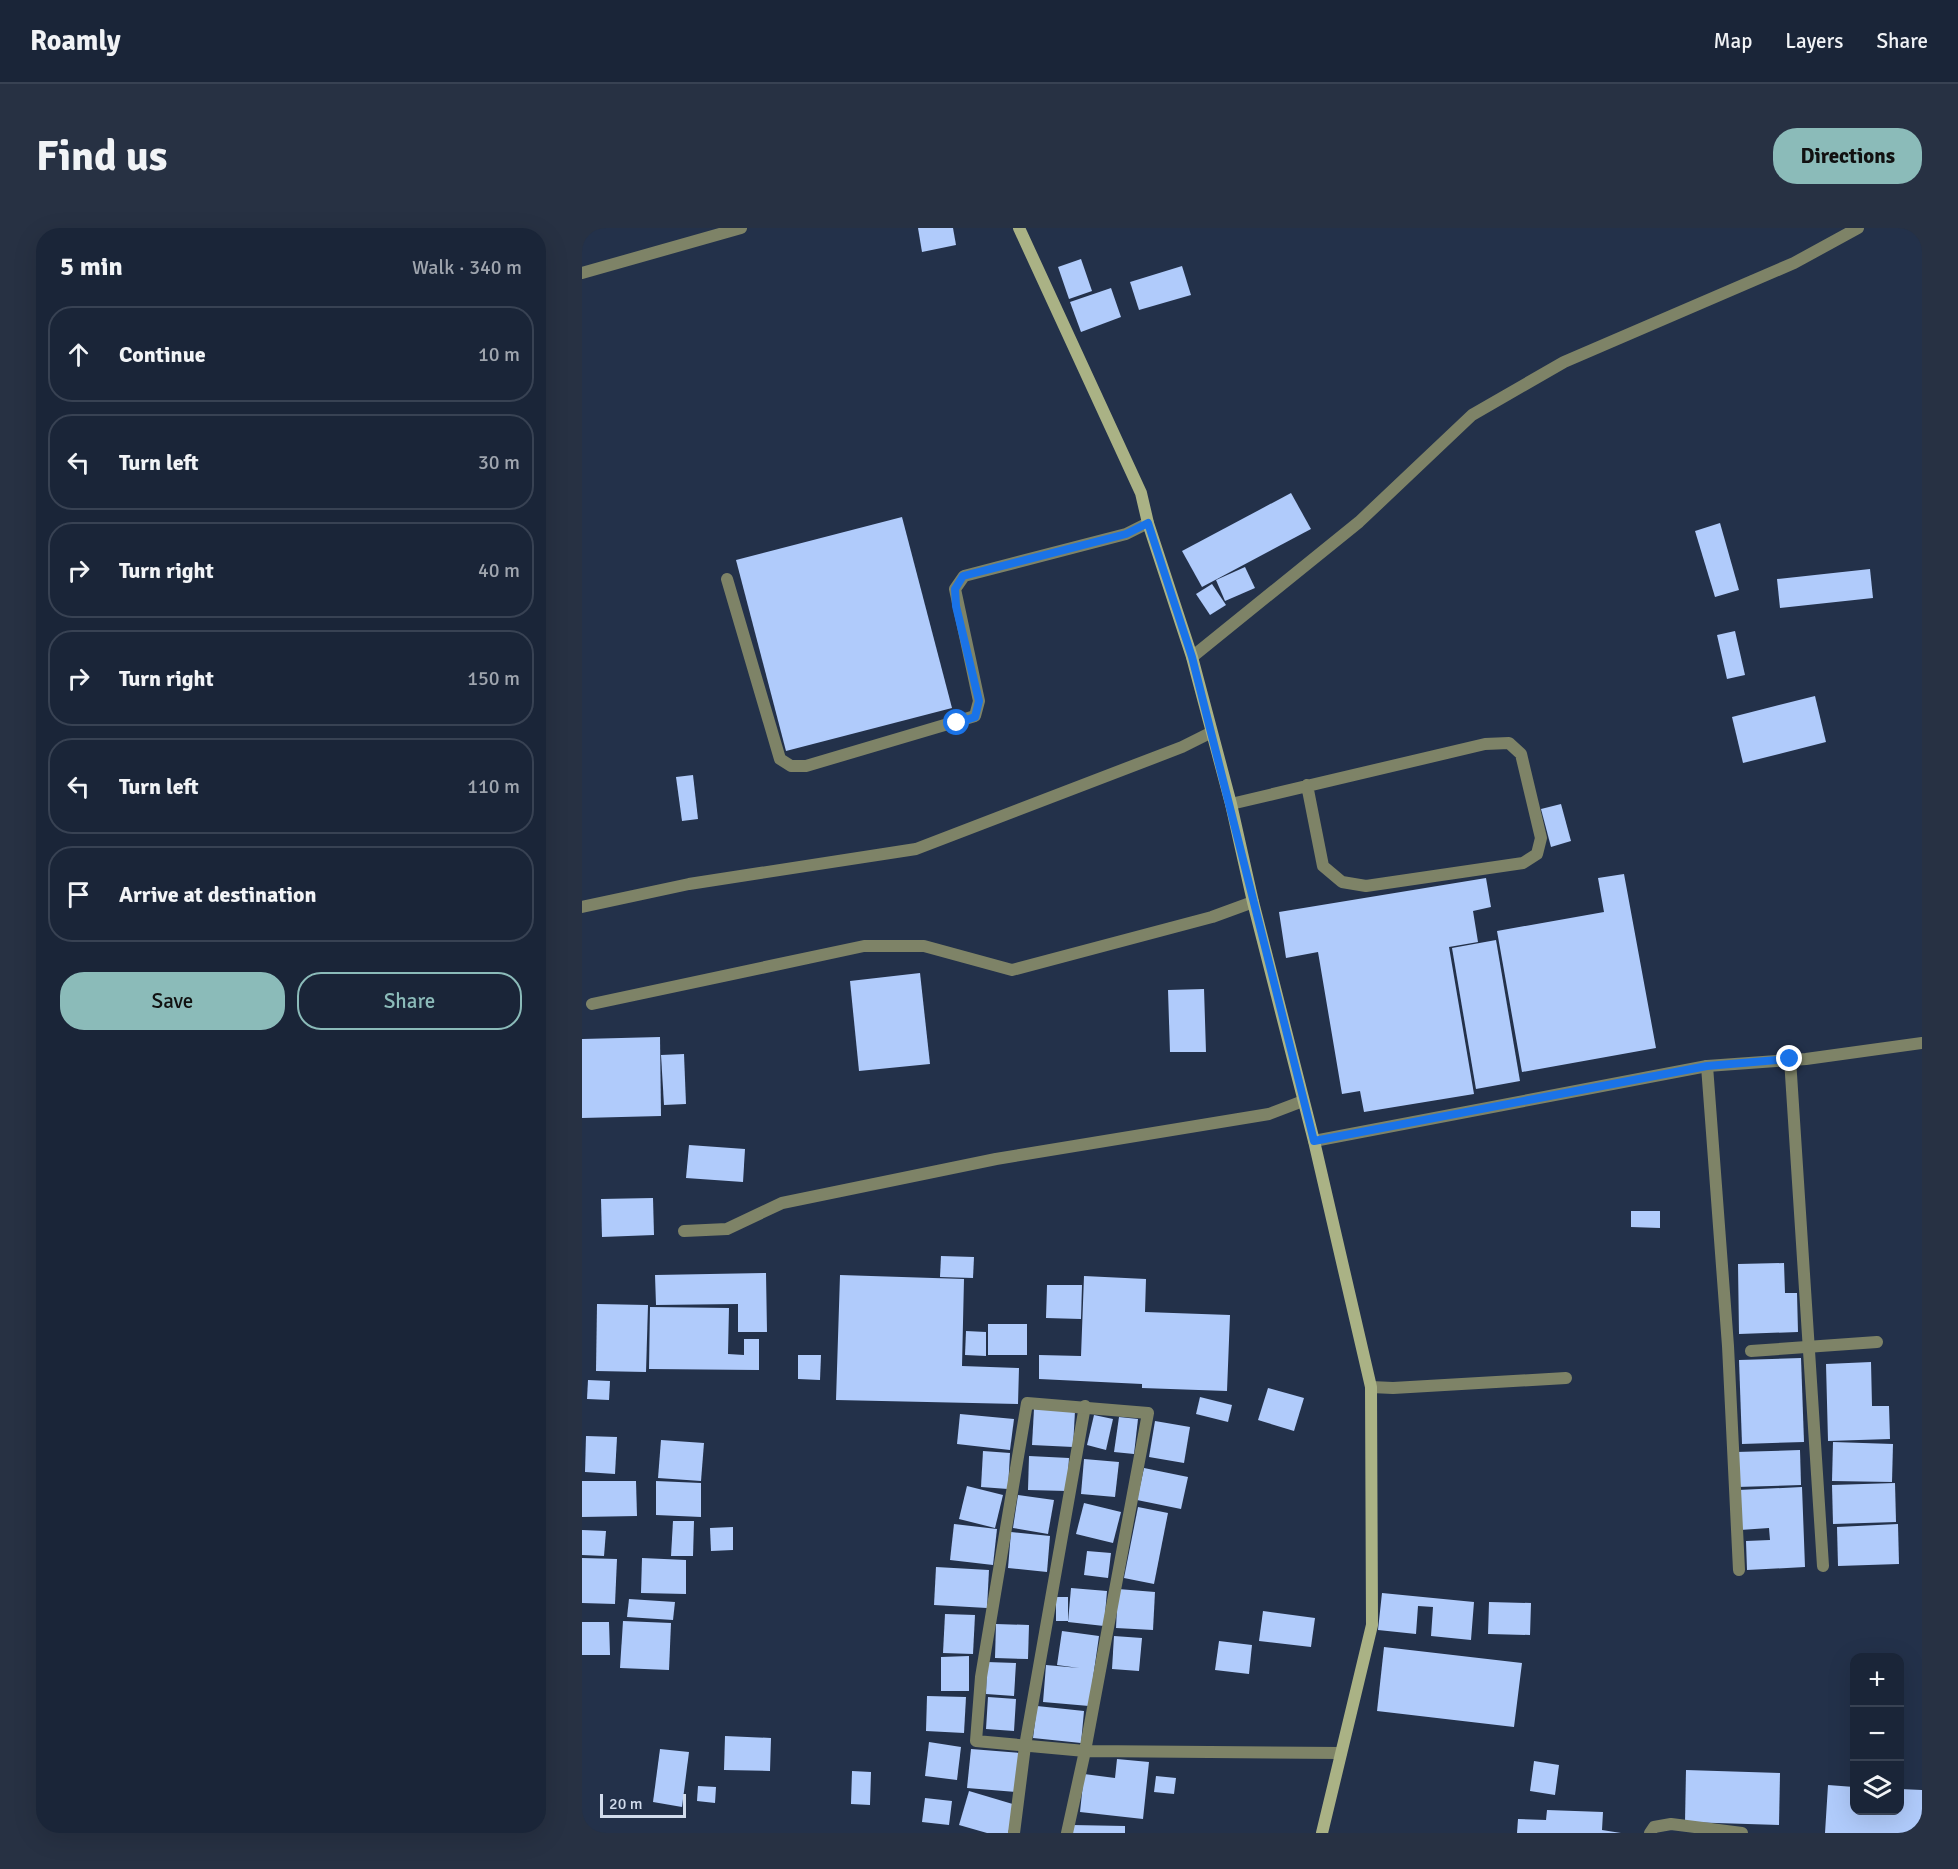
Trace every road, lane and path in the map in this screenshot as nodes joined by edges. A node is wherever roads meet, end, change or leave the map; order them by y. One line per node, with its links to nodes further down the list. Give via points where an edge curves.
1 (741, 228): 4 (street)
2 (1019, 228): 5 (street, via 1141,493)
3 (1858, 228): 7 (street, via 1794,263 1564,362 1472,415 1359,522)
4 (582, 273)
5 (1148, 523): 6 (street, via 1126,534 963,576 955,589 979,701 975,717 806,766 791,766 780,759); 7 (street)
6 (727, 579)
7 (1192, 657): 8 (street)
8 (1210, 733): 10 (street); 12 (street, via 916,849 689,885)
9 (1307, 785): 9 (street, via 1485,744 1509,743 1521,754 1541,838 1537,854 1523,863 1366,886 1342,882 1323,866); 10 (street)
10 (1231, 804): 11 (street)
11 (1253, 902): 13 (street, via 1212,917 1012,970 924,946 864,946); 17 (street)
12 (582, 907)
13 (592, 1004)
14 (1922, 1043): 15 (street)
15 (1790, 1059): 16 (street); 21 (street)
16 (1707, 1066): 18 (street); 27 (street, via 1728,1346)
17 (1303, 1101): 18 (street); 19 (street, via 1269,1114 996,1159 782,1203 727,1228)
18 (1314, 1141): 24 (street)
19 (684, 1231)
20 (1877, 1342): 21 (street)
21 (1810, 1348): 22 (street); 26 (street)
22 (1751, 1351)
23 (1566, 1378): 24 (street)
24 (1371, 1387): 30 (street, via 1372,1625)
25 (1085, 1407): 28 (street); 28 (street, via 1027,1403 981,1677 976,1741); 29 (street, via 1148,1413)
26 (1823, 1566)
27 (1739, 1570)
28 (1025, 1746): 29 (street); 33 (street)
29 (1085, 1750): 30 (street); 34 (street)
30 (1341, 1753): 35 (street)
31 (582, 1830): 32 (street)
32 (586, 1833)
33 (1014, 1833)
34 (1067, 1833)
35 (1322, 1833)
36 (1650, 1833): 37 (street, via 1654,1827 1671,1824)
37 (1742, 1833)

